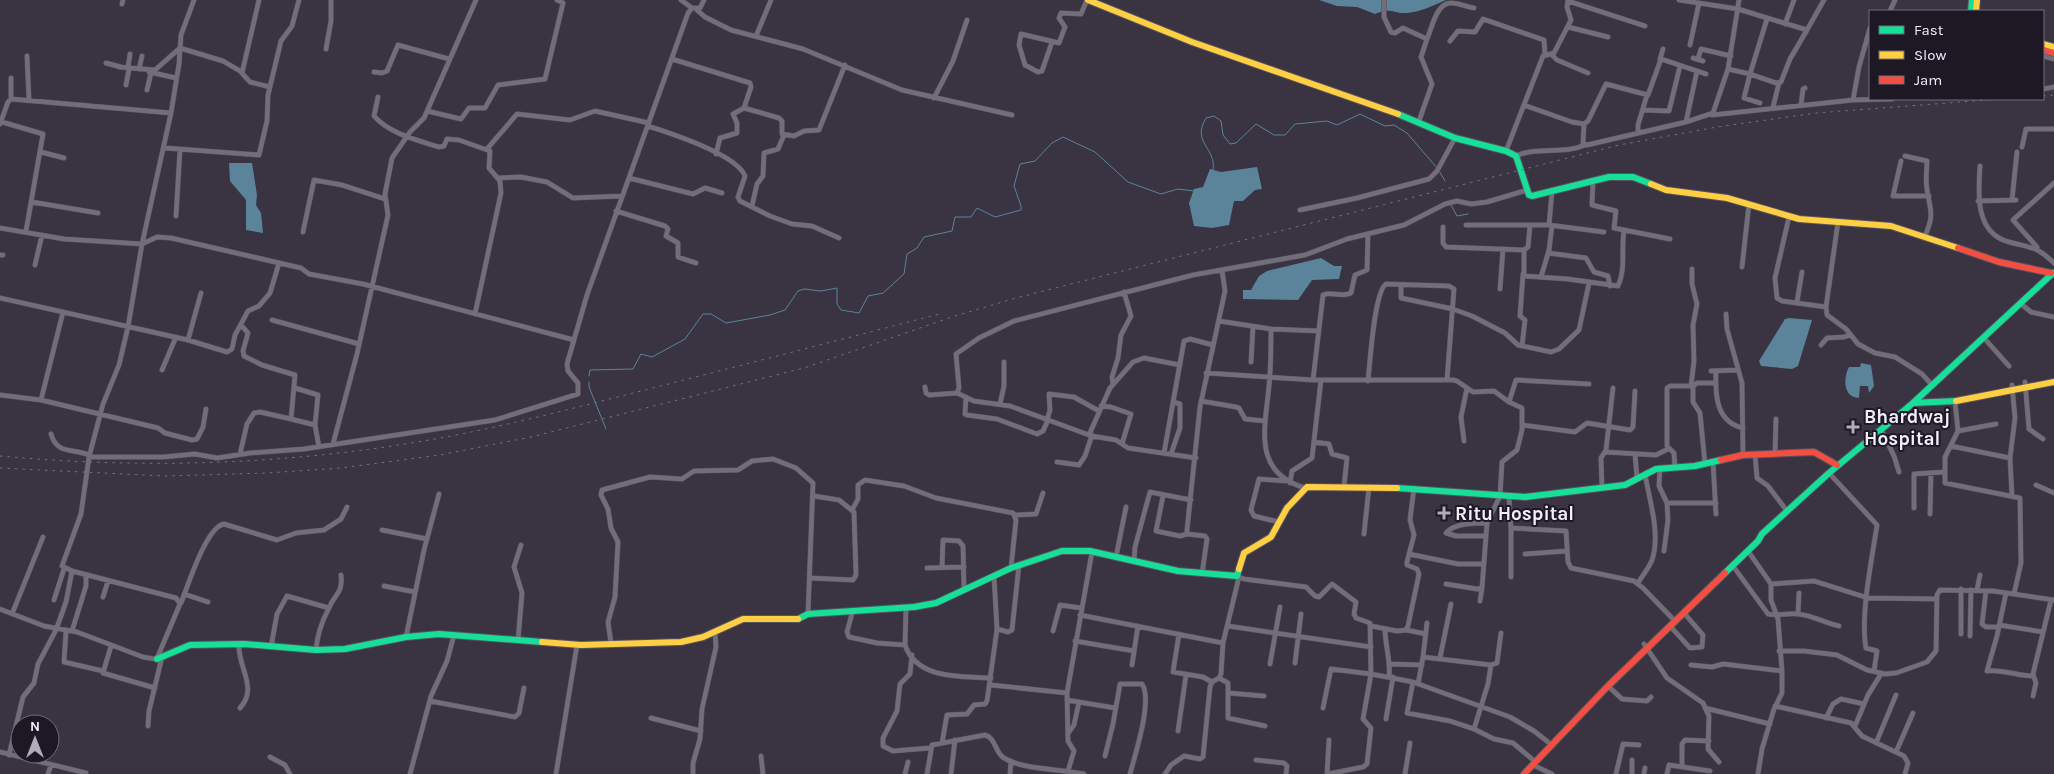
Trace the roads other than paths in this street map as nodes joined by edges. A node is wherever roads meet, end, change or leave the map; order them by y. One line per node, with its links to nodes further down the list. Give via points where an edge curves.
1 (194, 0): 34 (street)
2 (260, 0): 56 (street)
3 (299, 0): 64 (street, via 292,26 281,41)
4 (331, 0): 35 (street)
5 (476, 0): 43 (street)
6 (557, 0): 80 (street, via 563,3 545,79 500,84 485,108 469,108 461,119)
7 (681, 0): 19 (street)
8 (704, 0): 19 (street)
9 (771, 0): 28 (street)
10 (1087, 0): 32 (street, via 1081,14 1061,12 1059,18 1065,27 1063,34 1059,43); 84 (main road, via 1192,42)
11 (1384, 0): 30 (street, via 1383,13 1392,33 1403,28)
12 (1568, 0): 24 (street, via 1571,17); 25 (street)
13 (1680, 0): 17 (street)
14 (1739, 0): 20 (street)
15 (1794, 0): 23 (street)
16 (1824, 0): 26 (street)
17 (1699, 3): 20 (street); 33 (street)
18 (1474, 8): 30 (street, via 1449,3 1443,5)
19 (694, 9): 28 (street, via 731,30); 44 (street, via 688,13)
20 (1738, 9): 22 (street); 42 (street)
21 (967, 20): 69 (street, via 953,61)
22 (1767, 20): 23 (street); 59 (street)
23 (1785, 24): 26 (street)
24 (1568, 26): 29 (street); 39 (street)
25 (1645, 26)
26 (1807, 30): 62 (street)
27 (1869, 32): 73 (street)
28 (756, 36): 48 (street, via 782,42)
29 (1608, 38)
30 (1427, 39): 84 (street, via 1421,57 1432,84)
31 (1450, 41): 38 (street, via 1458,31 1475,32 1481,20 1486,19 1544,40)
32 (1052, 42): 32 (street, via 1042,71 1025,65 1019,45 1021,34)
33 (1690, 45)
34 (180, 48): 52 (street, via 155,70); 56 (street, via 223,61); 61 (street)
35 (326, 49)
36 (1663, 49): 45 (street)
37 (130, 54): 50 (street)
38 (1545, 54): 39 (street); 75 (street)
39 (1552, 54): 57 (street, via 1557,60)
40 (27, 56): 72 (street)
41 (142, 56): 52 (street)
42 (1731, 56): 46 (street, via 1701,49 1695,59); 51 (street)
43 (449, 58): 54 (street, via 398,45 387,71); 80 (street)
44 (672, 59): 78 (street, via 750,83 752,86); 88 (street)
45 (1659, 60): 49 (street); 67 (street)
46 (1703, 61)
47 (106, 64): 50 (street)
48 (845, 66): 69 (street, via 902,90); 91 (street, via 818,130)
49 (1680, 66): 53 (street); 79 (street, via 1669,111)
50 (129, 68): 52 (street); 55 (street); 63 (street)
51 (1728, 68): 59 (street); 82 (street, via 1718,105)
52 (140, 69)
53 (1697, 71): 58 (street); 85 (street)
54 (374, 72)
55 (150, 73): 61 (street); 66 (street)
56 (242, 73): 64 (street, via 250,82)
57 (1588, 73)
58 (1706, 74)
59 (1750, 74): 62 (street); 74 (street, via 1744,98)
60 (11, 78): 70 (street)
61 (176, 78): 81 (street)
62 (1779, 83): 77 (street)
63 (126, 85)
64 (270, 87): 98 (street, via 259,155)
65 (1805, 88): 76 (street)
66 (147, 90)
67 (1648, 95): 79 (street); 87 (street, via 1606,84)
68 (378, 97): 92 (street, via 374,116 388,128)
69 (934, 98): 83 (street)
70 (11, 99): 72 (street); 86 (street)
71 (1869, 99): 73 (street)
72 (29, 100): 81 (street)
73 (1854, 100): 76 (street)
74 (1760, 103)
75 (1524, 105): 87 (street); 99 (street)
76 (1800, 105): 77 (street)
77 (1773, 107): 82 (street)
78 (744, 108): 91 (street, via 779,118); 102 (street, via 733,114 738,133 720,138)
79 (1643, 110): 90 (street)
80 (427, 111): 92 (street)
81 (171, 113): 95 (street)
82 (1712, 114): 85 (street)
83 (1012, 115)
84 (1419, 121): 93 (main road)
85 (1686, 122): 90 (street)
86 (1, 123): 100 (street, via 43,134)
87 (1584, 124): 94 (street)
88 (648, 125): 97 (street, via 595,111 570,120 517,114); 102 (street, via 688,138); 109 (street)
89 (2054, 129): 96 (street, via 2026,129)
90 (1638, 133): 94 (street)
91 (784, 135): 121 (street, via 778,149 764,152 763,176 757,184)
92 (407, 137): 97 (street, via 439,148 449,138); 117 (street, via 392,158)
93 (1455, 138): 99 (main road); 122 (street, via 1429,179)
94 (1584, 145): 103 (street, via 1572,150 1525,152)
95 (164, 148): 98 (street); 142 (street)
96 (2022, 148)
97 (487, 149): 108 (street, via 491,154 489,168)
98 (180, 150): 125 (street)
99 (1506, 151): 103 (main road)
100 (40, 152): 105 (street); 119 (street)
101 (2017, 152): 118 (street, via 2014,200)
102 (716, 154): 121 (street, via 740,166 745,176 738,198)
103 (1516, 156): 112 (main road)
104 (1905, 156): 116 (street, via 1927,161)
105 (64, 158)
106 (1901, 161): 116 (street, via 1894,196)
107 (1980, 166): 118 (street)
108 (498, 178): 115 (street, via 521,177 547,182 574,198); 171 (street, via 501,193)
109 (629, 178): 114 (street, via 690,194 705,188); 115 (street)
110 (1593, 180): 113 (main road); 120 (main road, via 1633,177 1674,192 1712,195); 133 (street, via 1592,205 1616,211 1614,228)
111 (2054, 183): 143 (street, via 2013,220)
112 (1527, 190): 113 (main road, via 1532,196); 137 (street, via 1487,202 1445,204 1404,225)
113 (1552, 192): 130 (street)
114 (722, 193)
115 (622, 196): 123 (street)
116 (1929, 196): 139 (street, via 1932,213)
117 (385, 199): 135 (street, via 314,180); 161 (street, via 388,216)
118 (1978, 201): 143 (street, via 1978,208 1991,233 2006,242)
119 (32, 202): 124 (street); 134 (street)
120 (1750, 204): 126 (main road); 151 (street)
121 (752, 206): 140 (street, via 792,224 812,226)
122 (1300, 210)
123 (616, 212): 148 (street, via 665,226 668,229 666,236 678,243 678,257); 185 (street)
124 (98, 213)
125 (176, 216)
126 (1789, 216): 127 (main road); 166 (street, via 1774,285 1778,300)
127 (1838, 222): 139 (main road, via 1884,225); 168 (street)
128 (1466, 225): 129 (street)
129 (1530, 225): 130 (street); 145 (street, via 1528,247)
130 (1550, 226): 136 (street); 146 (street)
131 (1443, 227): 144 (street, via 1446,247)
132 (0, 228): 134 (street)
133 (1624, 230): 141 (street); 160 (street, via 1620,284)
134 (26, 231): 138 (street)
135 (303, 232)
136 (1604, 232)
137 (1368, 234): 153 (street, via 1305,255); 180 (street, via 1367,270 1355,275 1349,295 1323,295)
138 (42, 235): 142 (street); 150 (street)
139 (1925, 236): 155 (main road, via 1999,262)
140 (839, 238)
141 (1670, 239)
142 (142, 244): 147 (street, via 157,237 166,237); 177 (street)
143 (2038, 248): 149 (street)
144 (1503, 249): 145 (street); 162 (street)
145 (1524, 250): 156 (street)
146 (1548, 253): 157 (street); 160 (street, via 1586,258 1594,272 1608,276)
147 (279, 263): 161 (street, via 302,268 309,274); 176 (street, via 270,293 259,306 248,311)
148 (696, 263)
149 (2054, 263)
150 (35, 265)
151 (1742, 267)
152 (1692, 269): 208 (street, via 1697,304 1693,322)
153 (1222, 270): 163 (street); 175 (street, via 1225,291)
154 (1802, 272): 166 (street)
155 (2053, 273): 167 (main road)
156 (1523, 274): 157 (street); 189 (street, via 1520,316 1525,320)
157 (1542, 277): 158 (street)
158 (1589, 283): 160 (street); 189 (street, via 1577,332 1555,351)
159 (1402, 285): 169 (street, via 1402,298); 169 (street, via 1452,287); 202 (street, via 1386,284 1382,287)
160 (1610, 286)
161 (371, 287): 171 (street); 186 (street)
162 (1500, 289)
163 (1124, 292): 205 (street, via 1132,316 1121,335); 216 (street, via 1014,321 979,338 956,354)
164 (201, 293): 184 (street)
165 (0, 298): 170 (street)
166 (1797, 302): 168 (street)
167 (2020, 303): 173 (street, via 2031,312); 183 (main road)
168 (1826, 307): 181 (street, via 1829,318)
169 (1453, 309): 189 (street, via 1505,333); 201 (street)
170 (64, 312): 177 (street); 220 (street)
171 (474, 314): 185 (street)
172 (1726, 314): 195 (street)
173 (2054, 318)
174 (272, 320): 186 (street)
175 (1219, 321): 178 (street); 188 (street)
176 (241, 325): 184 (street, via 232,348 227,352); 212 (street, via 248,333 244,356 262,366 295,375)
177 (128, 327): 182 (street); 228 (street, via 119,365)
178 (1252, 327): 179 (street); 191 (street)
179 (1271, 329): 180 (street); 197 (street)
180 (1318, 331): 199 (street)
181 (1850, 335): 187 (street, via 1827,338); 209 (street, via 1875,353 1892,356 1920,372)
182 (176, 337): 184 (street); 194 (street)
183 (1984, 338): 193 (street); 209 (main road)
184 (188, 340)
185 (574, 340): 245 (street, via 568,356 568,371 580,391 570,398 495,420)
186 (359, 344): 245 (street)
187 (1821, 345)
188 (1213, 346): 192 (street, via 1186,339 1182,345); 196 (street)
189 (1522, 346)
190 (1004, 362): 225 (street)
191 (1251, 362)
192 (1180, 365): 205 (street, via 1144,358 1136,360); 222 (street)
193 (2009, 366)
194 (162, 370)
195 (1738, 370): 204 (street, via 1713,371); 237 (street, via 1742,383)
196 (1206, 373): 197 (street); 221 (street)
197 (1270, 378): 199 (street); 232 (street)
198 (2054, 378): 207 (main road)
199 (1313, 380): 200 (street)
200 (1321, 380): 202 (street); 244 (street)
201 (1447, 380): 202 (street); 213 (street, via 1457,381)
202 (1368, 381)
203 (2054, 382): 207 (main road)
204 (1716, 383): 208 (street); 237 (street, via 1721,412 1728,422)
205 (1113, 384): 227 (street)
206 (1589, 384): 223 (street, via 1516,380)
207 (2025, 385): 211 (main road); 242 (street, via 2029,429)
208 (1692, 386): 249 (street, via 1667,388); 263 (street, via 1693,404 1700,413)
209 (1932, 386): 224 (main road)
210 (925, 387): 216 (street, via 929,395)
211 (2012, 387): 219 (main road); 260 (street, via 2015,418)
212 (294, 388): 229 (street); 234 (street, via 318,395)
213 (1467, 388): 223 (street, via 1473,392 1494,391); 243 (street, via 1462,418)
214 (1613, 388): 236 (street)
215 (1635, 391): 236 (street, via 1632,429)
216 (958, 393): 218 (street)
217 (0, 396): 220 (street)
218 (966, 397): 225 (street); 231 (street, via 967,416 997,419 1038,434 1044,431)
219 (1954, 399): 224 (main road); 239 (street)
220 (41, 400): 228 (street)
221 (1201, 401): 232 (street, via 1236,407 1245,419); 259 (street)
222 (1173, 402): 251 (street); 254 (street, via 1180,404 1180,428)
223 (1509, 402): 235 (street, via 1522,408)
224 (1913, 403): 238 (main road)
225 (1000, 404): 231 (street)
226 (206, 409): 228 (street, via 195,440)
227 (1100, 409): 231 (street, via 1074,397 1049,394); 241 (street); 246 (street, via 1131,414)
228 (100, 415): 258 (street)
229 (291, 419): 234 (street); 253 (street, via 254,413 246,424)
230 (1776, 419): 252 (street)
231 (1048, 420): 241 (street)
232 (1266, 421): 273 (street, via 1263,437 1268,456)
233 (1996, 424): 239 (street)
234 (315, 425): 247 (street)
235 (1522, 425): 236 (street, via 1575,432 1586,423); 285 (street, via 1517,450 1502,462)
236 (1608, 427): 250 (street)
237 (1743, 428): 257 (street)
238 (1881, 428): 264 (main road); 267 (street)
239 (1958, 431): 248 (street)
240 (51, 434): 258 (street, via 57,446)
241 (1092, 435): 246 (street); 261 (street, via 1079,465)
242 (2043, 439)
243 (1464, 441)
244 (1314, 442): 273 (street, via 1312,458 1292,471); 275 (street, via 1329,444 1332,454 1346,458)
245 (333, 444): 247 (street)
246 (1122, 444): 251 (street, via 1128,448)
247 (318, 446): 253 (street)
248 (1951, 446): 260 (street); 269 (street, via 1945,457)
249 (1668, 449): 255 (street, via 1656,454); 266 (street, via 1674,453)
250 (1605, 452): 255 (street); 279 (street, via 1601,458)
251 (1164, 453): 254 (street)
252 (1775, 453): 256 (main road); 264 (main road, via 1816,452)
253 (240, 454): 258 (street, via 217,458 194,454)
254 (1171, 454): 259 (street)
255 (1635, 454): 272 (street)
256 (1755, 454): 257 (main road); 295 (street, via 1757,478 1768,486)
257 (1743, 455): 262 (main road)
258 (89, 456): 325 (street, via 81,514 63,561)
259 (1196, 458): 288 (street)
260 (2010, 458): 286 (street)
261 (1057, 462)
262 (1713, 462): 263 (main road); 290 (street)
263 (1705, 464): 266 (main road)
264 (1837, 465): 270 (main road)
265 (1660, 468): 266 (main road); 271 (main road); 289 (street, via 1660,486)
266 (1674, 468)
267 (1899, 472)
268 (1931, 472): 269 (street); 293 (street, via 1914,475); 297 (street)
269 (1945, 472): 286 (street, via 1946,484)
270 (1829, 473): 295 (main road); 351 (street, via 1877,525)
271 (1645, 474): 272 (main road); 336 (street, via 1654,526 1654,547 1652,560)
272 (1637, 478): 279 (main road, via 1624,485)
273 (1287, 482): 277 (street); 299 (street, via 1259,479 1251,510 1254,516)
274 (2036, 485): 281 (street)
275 (1344, 486): 276 (main road); 277 (main road)
276 (1369, 487): 278 (main road); 304 (street)
277 (1305, 488): 299 (main road)
278 (1414, 488): 285 (main road); 314 (street, via 1410,520 1414,535)
279 (1602, 488): 287 (main road)
280 (1043, 493): 298 (street, via 1036,514)
281 (2054, 493)
282 (439, 494): 308 (street)
283 (814, 496): 294 (street, via 838,500); 334 (street); 401 (street, via 813,484 796,468 773,459 752,461 738,470 694,471 682,479 654,477 605,488 601,495 619,547 616,597 608,622)
284 (1163, 496): 288 (street); 303 (street, via 1156,531 1180,536); 317 (street, via 1150,492)
285 (1500, 496): 287 (main road); 300 (street)
286 (2012, 496): 349 (street, via 2020,498 2021,531 2021,563)
287 (1509, 497): 301 (street)
288 (1191, 500): 303 (street)
289 (1667, 502): 290 (street); 311 (street)
290 (1716, 503): 296 (street)
291 (347, 507): 348 (street, via 341,519 324,530 296,533 277,540 219,525 210,534)
292 (1126, 507): 316 (street)
293 (1914, 508)
294 (852, 510): 298 (street, via 858,498 858,485 865,480 904,486 936,498); 334 (street, via 855,516 856,578)
295 (1787, 511): 305 (main road)
296 (1716, 514)
297 (1930, 514)
298 (1016, 515): 324 (street)
299 (1279, 522): 332 (main road, via 1267,540 1244,553)
300 (1487, 522): 306 (street); 306 (street, via 1464,524 1446,533)
301 (1511, 528): 310 (street, via 1564,530 1567,533); 333 (street)
302 (382, 530): 308 (street)
303 (1187, 534): 327 (street, via 1208,539)
304 (1364, 534)
305 (1762, 534): 312 (main road); 372 (main road)
306 (1486, 536): 318 (street)
307 (43, 537): 366 (street)
308 (427, 539): 345 (street)
309 (521, 545): 398 (street, via 514,567 523,598)
310 (1567, 550): 315 (street); 336 (street, via 1571,568)
311 (1664, 551)
312 (1748, 551): 321 (main road); 338 (street)
313 (1092, 552): 316 (main road); 319 (main road, via 1062,552); 362 (street)
314 (1409, 554): 318 (street, via 1458,564); 384 (street, via 1407,565 1417,569 1419,574)
315 (1525, 554)
316 (1116, 557): 317 (main road)
317 (1134, 561): 327 (main road, via 1178,572)
318 (1484, 564): 340 (street)
319 (1019, 565): 324 (main road); 380 (street, via 1012,630)
320 (964, 566): 322 (street); 322 (street, via 962,544 946,539 942,543); 342 (street)
321 (1733, 566): 365 (main road); 371 (street, via 1757,596 1763,610)
322 (942, 567): 323 (street)
323 (927, 568)
324 (1011, 568): 331 (main road)
325 (64, 569): 326 (street); 353 (street)
326 (72, 571): 328 (street); 382 (street)
327 (1202, 574): 332 (main road)
328 (86, 575): 335 (street); 386 (street, via 86,586)
329 (341, 575): 360 (street, via 340,592)
330 (1980, 575): 343 (street)
331 (994, 576): 342 (main road); 380 (street)
332 (1238, 577): 375 (street); 376 (street, via 1306,587 1316,596 1332,584 1356,602 1356,618 1368,621)
333 (1511, 577)
334 (810, 578): 367 (street)
335 (108, 581): 350 (street); 357 (street, via 176,598)
336 (1638, 583): 372 (street)
337 (1446, 584): 340 (street)
338 (1771, 584): 351 (street, via 1814,581); 371 (street, via 1771,600)
339 (384, 586): 345 (street)
340 (1482, 588): 355 (street)
341 (1961, 589): 343 (street); 352 (street, via 1940,590); 393 (street)
342 (964, 590): 361 (main road, via 936,603)
343 (1974, 590): 344 (street); 396 (street)
344 (1986, 591): 346 (street); 379 (street, via 1982,624 1986,627)
345 (415, 592): 397 (street)
346 (2006, 592): 349 (street); 379 (street)
347 (1799, 593): 369 (street)
348 (184, 594): 356 (street); 357 (street)
349 (2014, 594): 354 (street)
350 (103, 597)
351 (1866, 597): 352 (street); 425 (street, via 1865,646 1877,651)
352 (1937, 599): 427 (street, via 1937,647 1934,654 1927,662 1896,673)
353 (54, 600)
354 (2053, 600): 388 (street)
355 (1480, 601)
356 (208, 602)
357 (180, 604): 414 (street)
358 (1451, 604): 415 (street)
359 (1280, 607): 389 (street)
360 (328, 608): 407 (street, via 287,596 277,614); 409 (street)
361 (906, 608): 364 (main road); 404 (street)
362 (1081, 608): 370 (street); 383 (street, via 1060,605)
363 (0, 610): 366 (street)
364 (853, 610): 367 (main road); 404 (street, via 847,632 849,636)
365 (1684, 613): 377 (main road); 377 (street, via 1704,635 1702,647 1690,648)
366 (12, 614): 382 (street)
367 (808, 614): 387 (main road, via 798,619 743,619)
368 (1301, 614): 395 (street)
369 (1798, 614): 371 (street); 378 (street)
370 (1080, 615): 374 (street); 399 (street)
371 (1777, 615): 410 (street)
372 (1672, 618): 406 (main road)
373 (1427, 623): 392 (street)
374 (1138, 626): 391 (street); 411 (street)
375 (1228, 626): 389 (street); 400 (street)
376 (1371, 626): 381 (street); 408 (street)
377 (1670, 626): 406 (main road)
378 (1839, 626)
379 (1999, 626): 388 (street); 429 (street, via 1987,670)
380 (997, 629): 431 (street)
381 (1385, 629): 384 (street); 418 (street, via 1385,648)
382 (56, 630): 385 (street); 479 (street, via 38,664 34,683 23,697)
383 (1053, 630)
384 (1406, 630): 392 (street)
385 (66, 631): 386 (street); 423 (street, via 64,662)
386 (72, 631): 405 (street)
387 (715, 632): 401 (main road, via 681,642); 465 (street, via 716,647)
388 (2043, 632): 429 (street)
389 (1275, 633): 395 (street); 416 (street)
390 (1501, 633): 419 (street, via 1497,663)
391 (1179, 634): 400 (street); 428 (street, via 1173,672)
392 (1426, 634): 413 (street)
393 (1961, 634)
394 (454, 635): 397 (main road); 398 (main road); 447 (street)
395 (1298, 636): 408 (street); 417 (street)
396 (1970, 636)
397 (406, 637): 409 (main road, via 345,649)
398 (518, 641): 403 (main road)
399 (1075, 641): 411 (street); 440 (street)
400 (1223, 642): 432 (street)
401 (611, 643): 403 (main road)
402 (239, 644): 407 (main road); 414 (main road, via 186,645); 452 (street, via 238,654 248,686 246,699)
403 (577, 645): 499 (street)
404 (905, 645): 412 (street)
405 (111, 646): 414 (street, via 143,658); 423 (street)
406 (1646, 646): 436 (main road); 455 (street, via 1667,678 1685,689)
407 (271, 647): 409 (main road)
408 (1371, 647): 426 (street)
409 (316, 650)
410 (1779, 650): 424 (street); 425 (street, via 1837,655)
411 (1134, 651): 420 (street)
412 (912, 655): 431 (street, via 926,670 936,673); 476 (street, via 910,674 900,684 897,711 883,738 883,746 893,752)
413 (1423, 657): 415 (street); 421 (street)
414 (159, 658): 438 (street)
415 (1440, 658): 419 (street)
416 (1270, 664)
417 (1295, 664)
418 (1390, 664): 421 (street); 430 (street)
419 (1491, 664): 451 (street)
420 (1132, 665)
421 (1422, 665): 435 (street)
422 (1691, 665): 424 (street, via 1712,667 1723,664)
423 (103, 671): 438 (street)
424 (1782, 671): 450 (street, via 1782,693)
425 (1874, 672): 427 (street)
426 (1371, 674): 430 (street); 454 (street, via 1331,669); 510 (street, via 1363,719 1371,728 1366,764)
427 (1881, 674): 449 (street)
428 (1186, 675): 433 (street); 466 (street)
429 (2033, 676): 444 (street, via 2036,683)
430 (1391, 677): 434 (street); 459 (street)
431 (991, 678): 437 (street)
432 (1219, 678): 433 (street); 441 (street, via 1227,681)
433 (1212, 682): 508 (street, via 1203,757 1184,756 1171,765)
434 (1413, 682): 435 (street); 464 (street, via 1407,713)
435 (1418, 684): 451 (street)
436 (1607, 684): 445 (street, via 1622,699 1645,701); 471 (main road); 487 (main road)
437 (991, 685): 440 (street); 472 (street, via 985,704 974,705 967,714 947,715)
438 (155, 688): 461 (street)
439 (524, 688): 447 (street, via 519,713 515,717)
440 (1067, 693): 446 (street)
441 (1228, 693): 443 (street); 462 (street, via 1228,718)
442 (1896, 695): 474 (street)
443 (1264, 696)
444 (2034, 696)
445 (1651, 697)
446 (1067, 700): 448 (street); 467 (street)
447 (430, 701): 498 (street)
448 (1079, 702): 453 (street); 467 (street, via 1074,725)
449 (1864, 704): 458 (street, via 1841,699 1832,704); 463 (street)
450 (1775, 706): 458 (street); 460 (street)
451 (1480, 707): 464 (street); 471 (street, via 1510,718)
452 (240, 708)
453 (1115, 708): 482 (street); 507 (street, via 1120,684 1143,686 1145,712)
454 (1323, 708)
455 (1705, 708): 460 (street); 470 (street, via 1709,716)
456 (1913, 713): 478 (street)
457 (651, 718): 465 (street)
458 (1826, 718): 463 (street)
459 (1386, 719)
460 (1770, 724): 519 (street, via 1759,759)
461 (148, 726)
462 (1265, 726)
463 (1855, 726): 474 (street, via 1859,734)
464 (1474, 729): 487 (street, via 1494,740 1513,743)
465 (700, 731): 500 (street)
466 (1178, 731)
467 (1069, 732): 492 (street, via 1068,741 1074,750)
468 (955, 740): 472 (street); 485 (street, via 989,736 1000,755); 504 (street)
469 (1328, 740): 510 (street)
470 (1709, 741): 488 (street, via 1708,749); 490 (street, via 1685,740 1682,744)
471 (1548, 742): 487 (main road)
472 (942, 743): 476 (street)
473 (1410, 743): 511 (street)
474 (1876, 743): 478 (street)
475 (1638, 745): 515 (street, via 1622,745)
476 (930, 748): 503 (street)
477 (0, 752): 479 (street)
478 (1896, 752): 520 (street, via 1907,760)
479 (9, 755): 489 (street)
480 (270, 756): 497 (street, via 285,765)
481 (761, 756): 501 (street)
482 (1105, 756)
483 (1256, 760): 509 (street, via 1284,763)
484 (1632, 760): 516 (street)
485 (1011, 761): 494 (street); 505 (street)
486 (908, 762): 502 (street)
487 (1531, 762): 512 (main road); 513 (main road); 514 (street)
488 (1719, 762)
489 (51, 765): 495 (street); 496 (street)
490 (1682, 767): 493 (street); 518 (street, via 1669,765)
491 (1645, 768): 517 (street)
492 (1068, 770): 494 (street); 506 (street)
493 (1710, 771)
494 (1052, 772)
495 (86, 773)
496 (48, 774)
497 (290, 774)
498 (410, 774)
499 (556, 774)
500 (693, 774)
501 (763, 774)
502 (905, 774)
503 (927, 774)
504 (951, 774)
505 (1010, 774)
506 (1084, 774)
507 (1130, 774)
508 (1166, 774)
509 (1286, 774)
510 (1328, 774)
511 (1405, 774)
512 (1518, 774)
513 (1524, 774)
514 (1552, 774)
515 (1616, 774)
516 (1632, 774)
517 (1644, 774)
518 (1667, 774)
519 (1758, 774)
520 (1905, 774)

